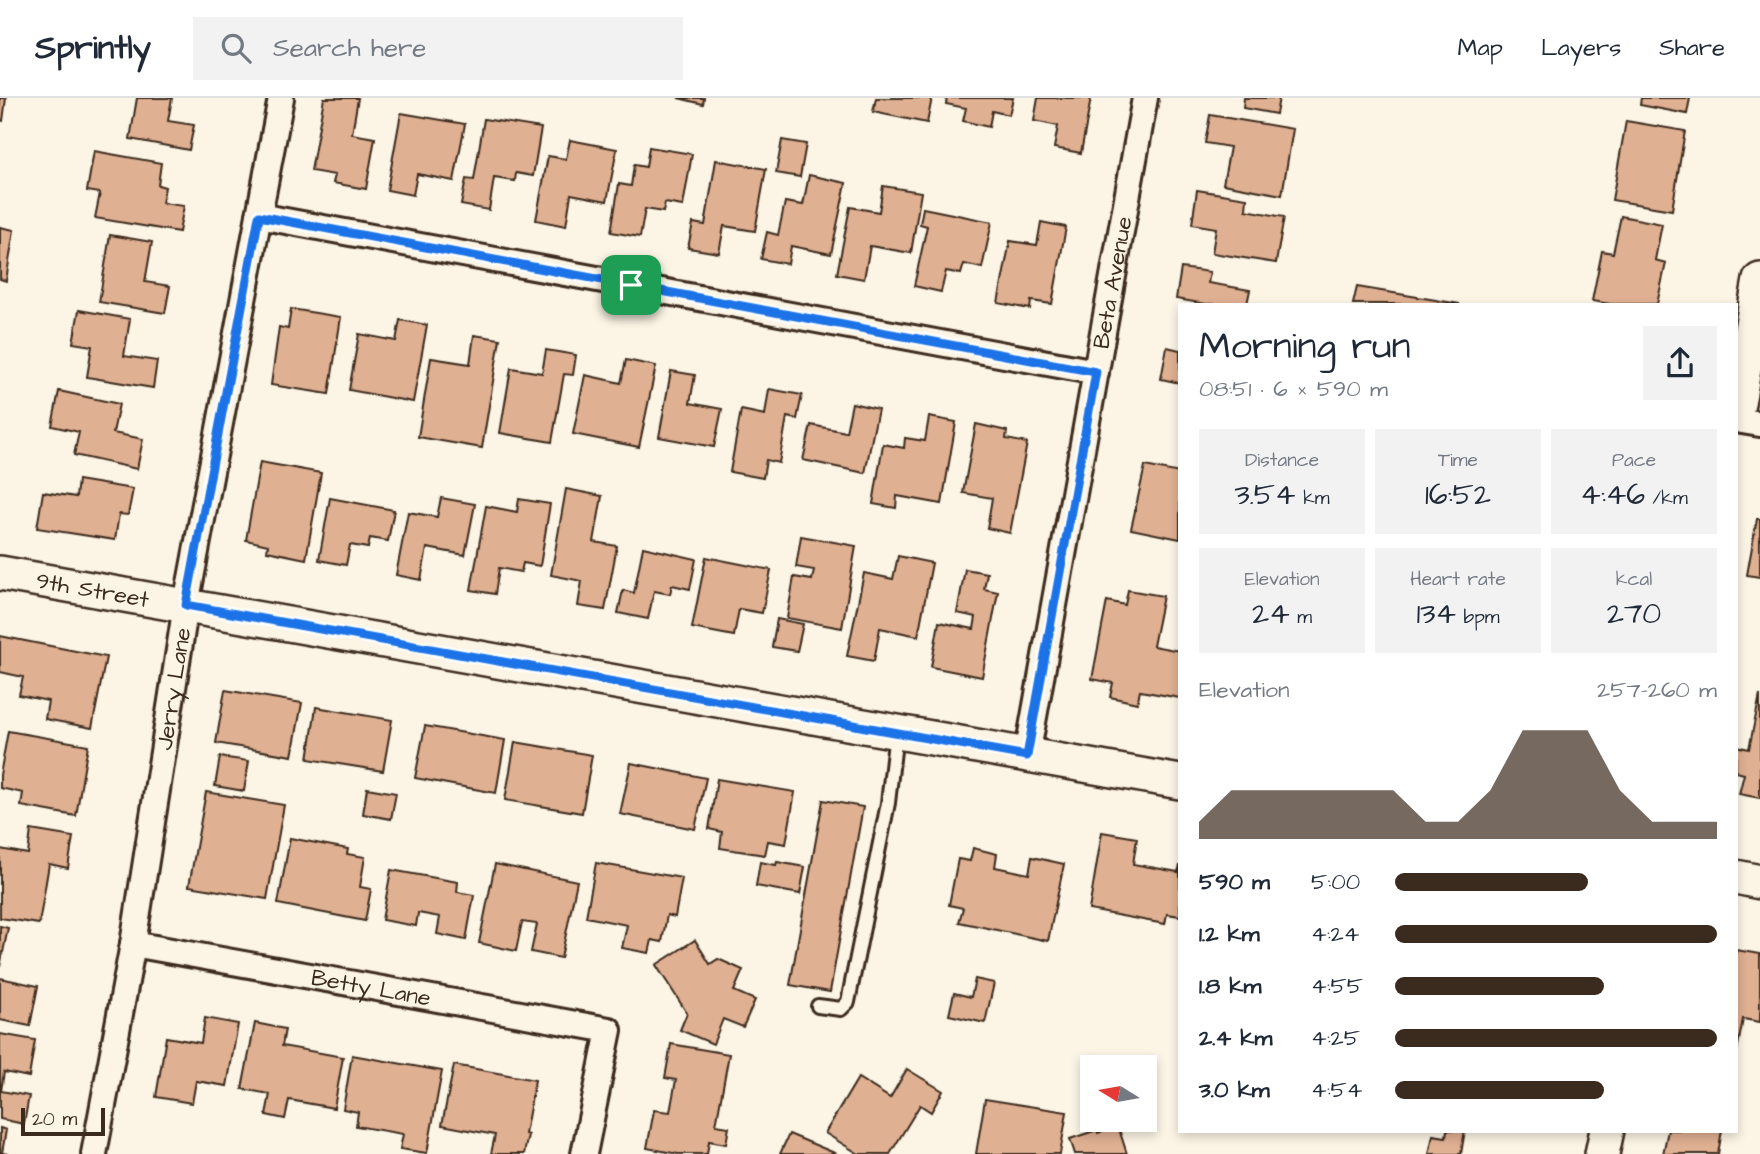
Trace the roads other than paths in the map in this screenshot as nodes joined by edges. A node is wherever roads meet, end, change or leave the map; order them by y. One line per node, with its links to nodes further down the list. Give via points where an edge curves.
1 (281, 98): 3 (street, Jerry Lane)
2 (1145, 98): 5 (street, Beta Avenue)
3 (259, 216): 5 (street); 11 (street, Jerry Lane)
4 (1760, 280): 6 (street)
5 (1096, 372): 13 (street, Beta Avenue)
6 (1740, 372): 7 (street)
7 (1738, 393)
8 (1738, 420): 9 (street)
9 (1760, 424)
10 (0, 573): 11 (street, 9th Street)
11 (186, 605): 12 (street, 9th Street); 17 (street, Jerry Lane)
12 (896, 732): 13 (street, 9th Street); 18 (lane, via 887,803 848,1002 841,1009)
13 (1027, 756): 14 (street, 9th Street)
14 (1178, 782)
15 (1738, 877): 16 (street)
16 (1760, 882)
17 (134, 944): 20 (street, Jerry Lane); 21 (street, Betty Lane, via 609,1030)
18 (818, 1006)
19 (1606, 1133): 22 (street)
20 (94, 1154)
21 (584, 1154)
22 (1602, 1154)

